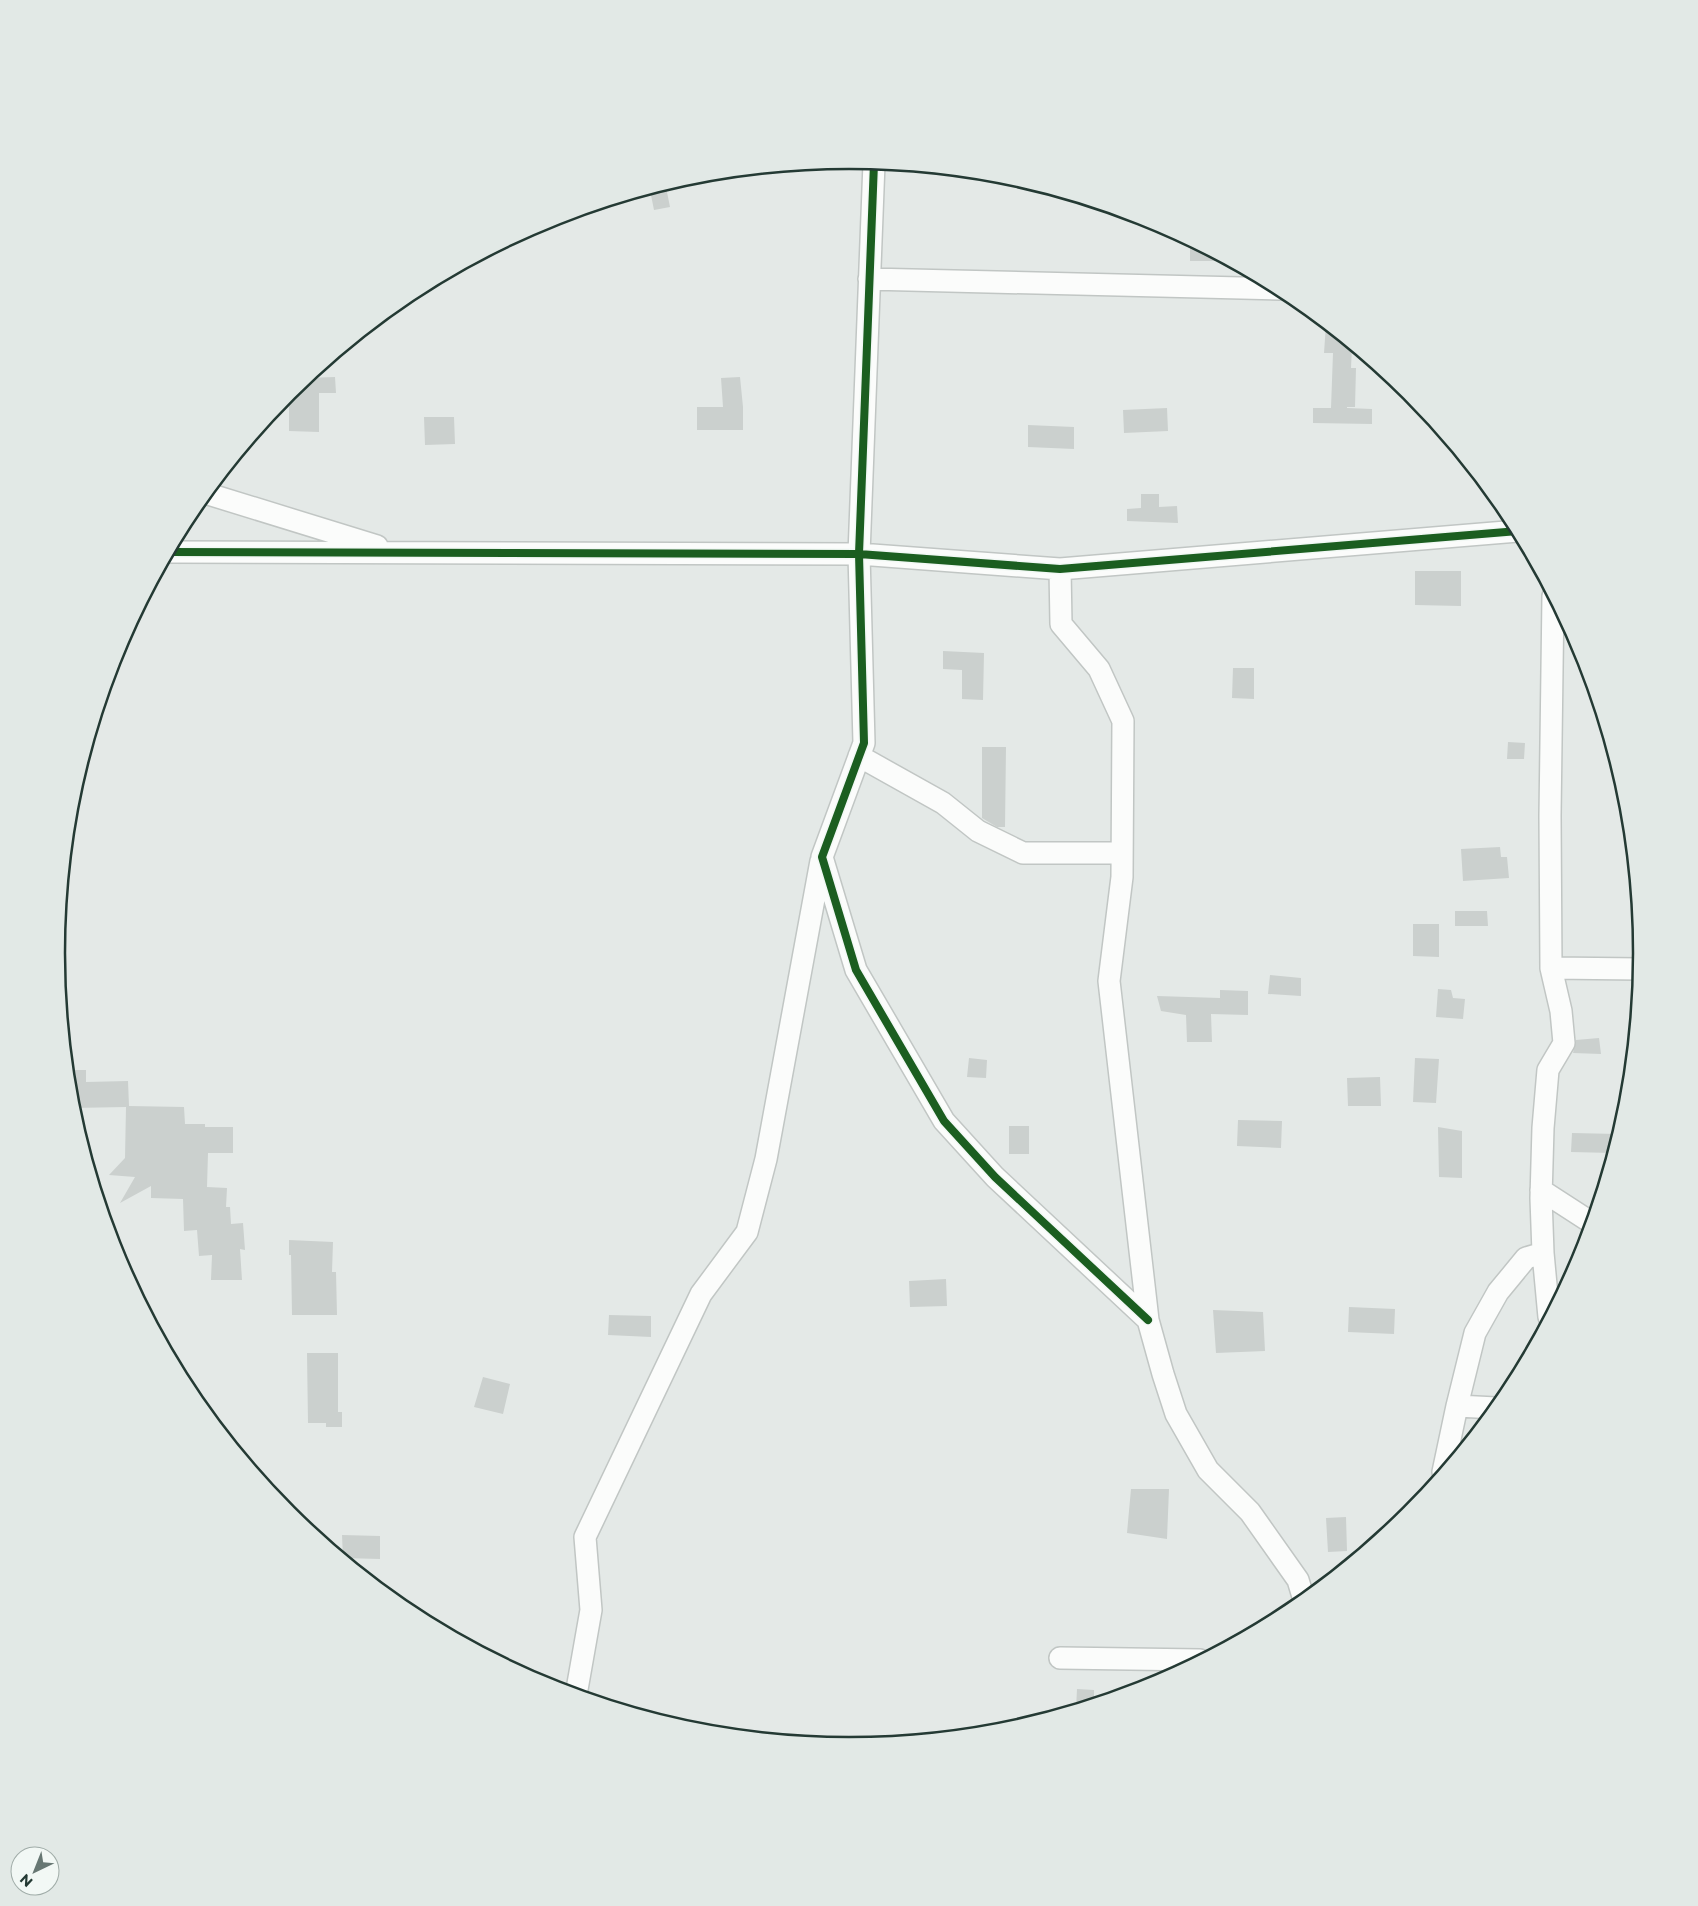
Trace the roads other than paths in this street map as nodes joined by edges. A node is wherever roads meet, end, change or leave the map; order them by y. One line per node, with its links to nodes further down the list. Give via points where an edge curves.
1 (874, 170): 2 (street)
2 (869, 279): 3 (street); 8 (street)
3 (1265, 289)
4 (212, 496): 7 (street)
5 (1511, 533): 9 (street)
6 (176, 552): 7 (street)
7 (398, 553): 8 (street)
8 (859, 554): 9 (street); 11 (street, via 864,743)
9 (1060, 570): 12 (street, via 1061,624 1099,669 1124,721)
10 (1553, 608): 14 (street)
11 (859, 756): 12 (street, via 943,803 978,832 1023,853); 13 (street)
12 (1122, 853): 20 (street, via 1122,878 1109,981)
13 (822, 857): 20 (street, via 856,970 944,1121 995,1177); 27 (street, via 766,1159 747,1232 701,1294 585,1537 592,1610)
14 (1551, 968): 15 (street); 16 (street, via 1561,1011 1564,1043 1548,1070)
15 (1632, 969)
16 (1541, 1190): 17 (street); 18 (street)
17 (1586, 1219)
18 (1543, 1254): 19 (street); 21 (street, via 1526,1258 1498,1292 1475,1333)
19 (1548, 1307)
20 (1148, 1320): 24 (street, via 1176,1414 1208,1470 1250,1512 1298,1580)
21 (1457, 1406): 22 (street); 23 (street)
22 (1487, 1408)
23 (1445, 1461)
24 (1302, 1593)
25 (1060, 1658): 26 (street)
26 (1187, 1660)
27 (577, 1688)

